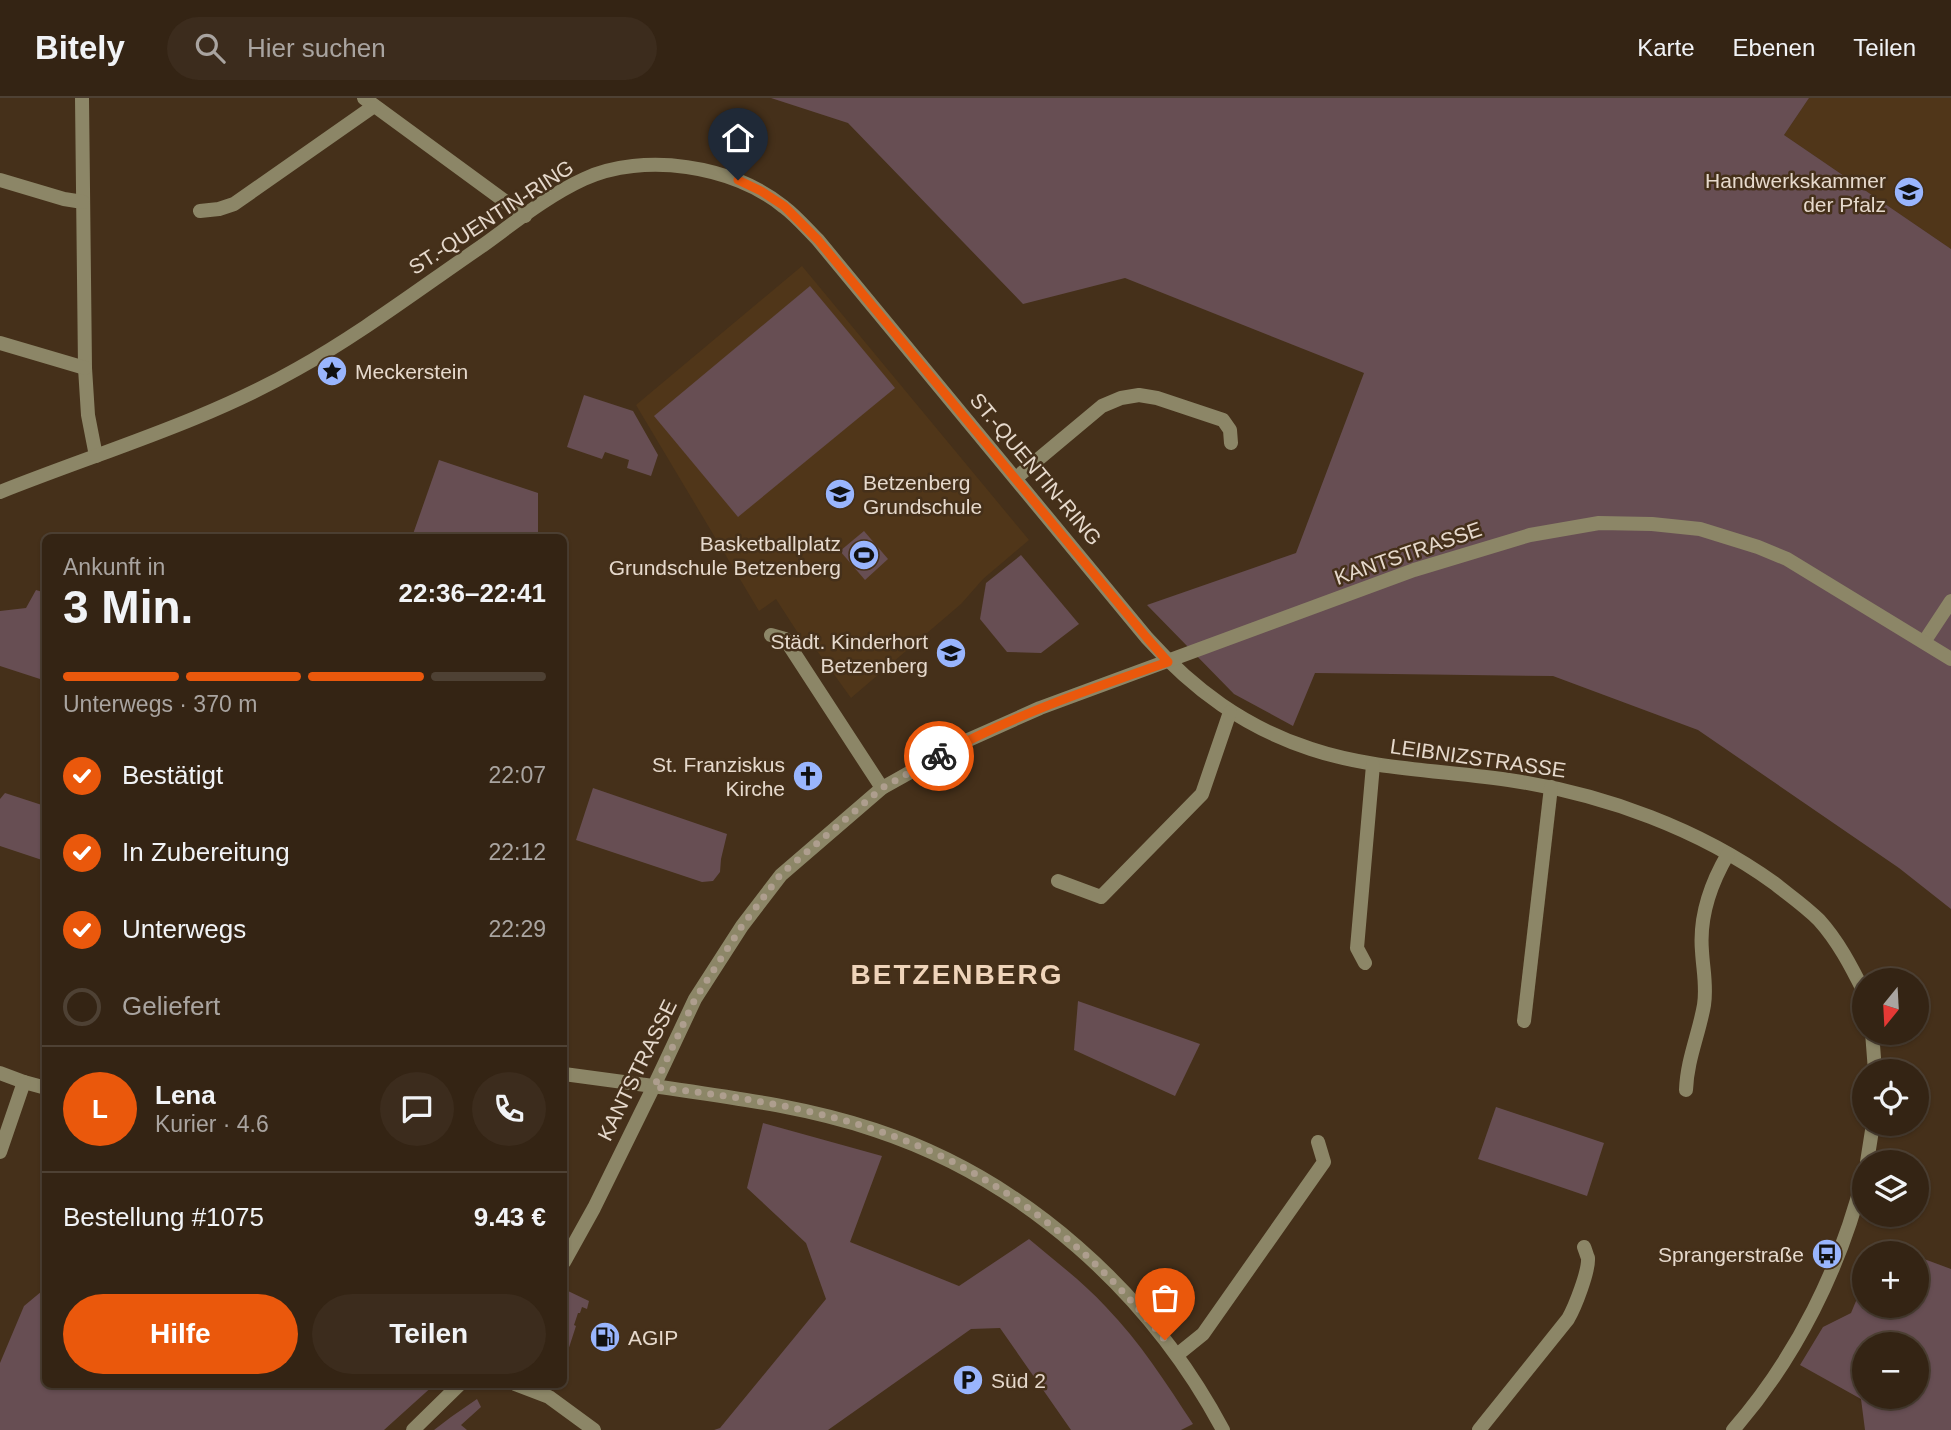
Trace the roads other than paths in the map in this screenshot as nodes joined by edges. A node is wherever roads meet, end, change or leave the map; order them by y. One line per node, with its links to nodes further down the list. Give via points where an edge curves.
1 (82, 98): 4 (street)
2 (369, 102): 5 (street, via 234,204); 6 (street)
3 (0, 180): 4 (street)
4 (83, 202): 8 (street)
5 (200, 211)
6 (525, 216): 10 (street, ST.-QUENTIN-RING, via 299,368 209,414); 11 (street, ST.-QUENTIN-RING, via 581,180 631,167 657,165 713,172 761,191 784,206 818,240)
7 (0, 343): 8 (street)
8 (85, 368): 10 (street)
9 (1231, 443): 11 (street, via 1223,420 1139,395 1102,406)
10 (96, 456): 12 (street, ST.-QUENTIN-RING)
11 (1016, 478): 17 (street, ST.-QUENTIN-RING)
12 (0, 492)
13 (1951, 601): 15 (street)
14 (771, 635): 20 (street, via 785,639)
15 (1924, 642): 16 (street, KANTSTRASSE); 17 (street, KANTSTRASSE, via 1787,559 1759,547 1700,529 1599,523 1530,535 1414,570)
16 (1951, 659)
17 (1168, 662): 18 (street, LEIBNIZSTRASSE); 20 (street, KANTSTRASSE, via 1028,713)
18 (1230, 712): 19 (street, LEIBNIZSTRASSE, via 1301,746); 23 (street, via 1202,794 1101,897)
19 (1373, 765): 21 (street, LEIBNIZSTRASSE); 24 (street, via 1357,948)
20 (882, 788): 31 (street, KANTSTRASSE, via 781,874 695,999)
21 (1551, 788): 22 (street, LEIBNIZSTRASSE, via 1634,812); 26 (street)
22 (1728, 854): 25 (street, LEIBNIZSTRASSE, via 1817,918); 32 (street, via 1704,913 1704,1006)
23 (1058, 881)
24 (1365, 963)
25 (1852, 970)
26 (1524, 1021)
27 (0, 1073): 29 (street)
28 (567, 1074): 31 (street)
29 (24, 1083): 30 (street); 34 (street)
30 (42, 1086)
31 (654, 1087): 37 (street, KANTSTRASSE); 38 (street, via 805,1111 876,1130 949,1160 1020,1203 1084,1252)
32 (1686, 1090)
33 (1318, 1142): 38 (street, via 1324,1162 1203,1334)
34 (0, 1152)
35 (1852, 1214): 45 (street, via 1787,1359)
36 (1584, 1247): 44 (street, via 1588,1265 1568,1319)
37 (567, 1257)
38 (1177, 1355): 43 (street)
39 (456, 1388): 41 (street)
40 (525, 1388): 42 (street, via 549,1397)
41 (414, 1430)
42 (594, 1430)
43 (1223, 1430)
44 (1479, 1430)
45 (1733, 1430)

